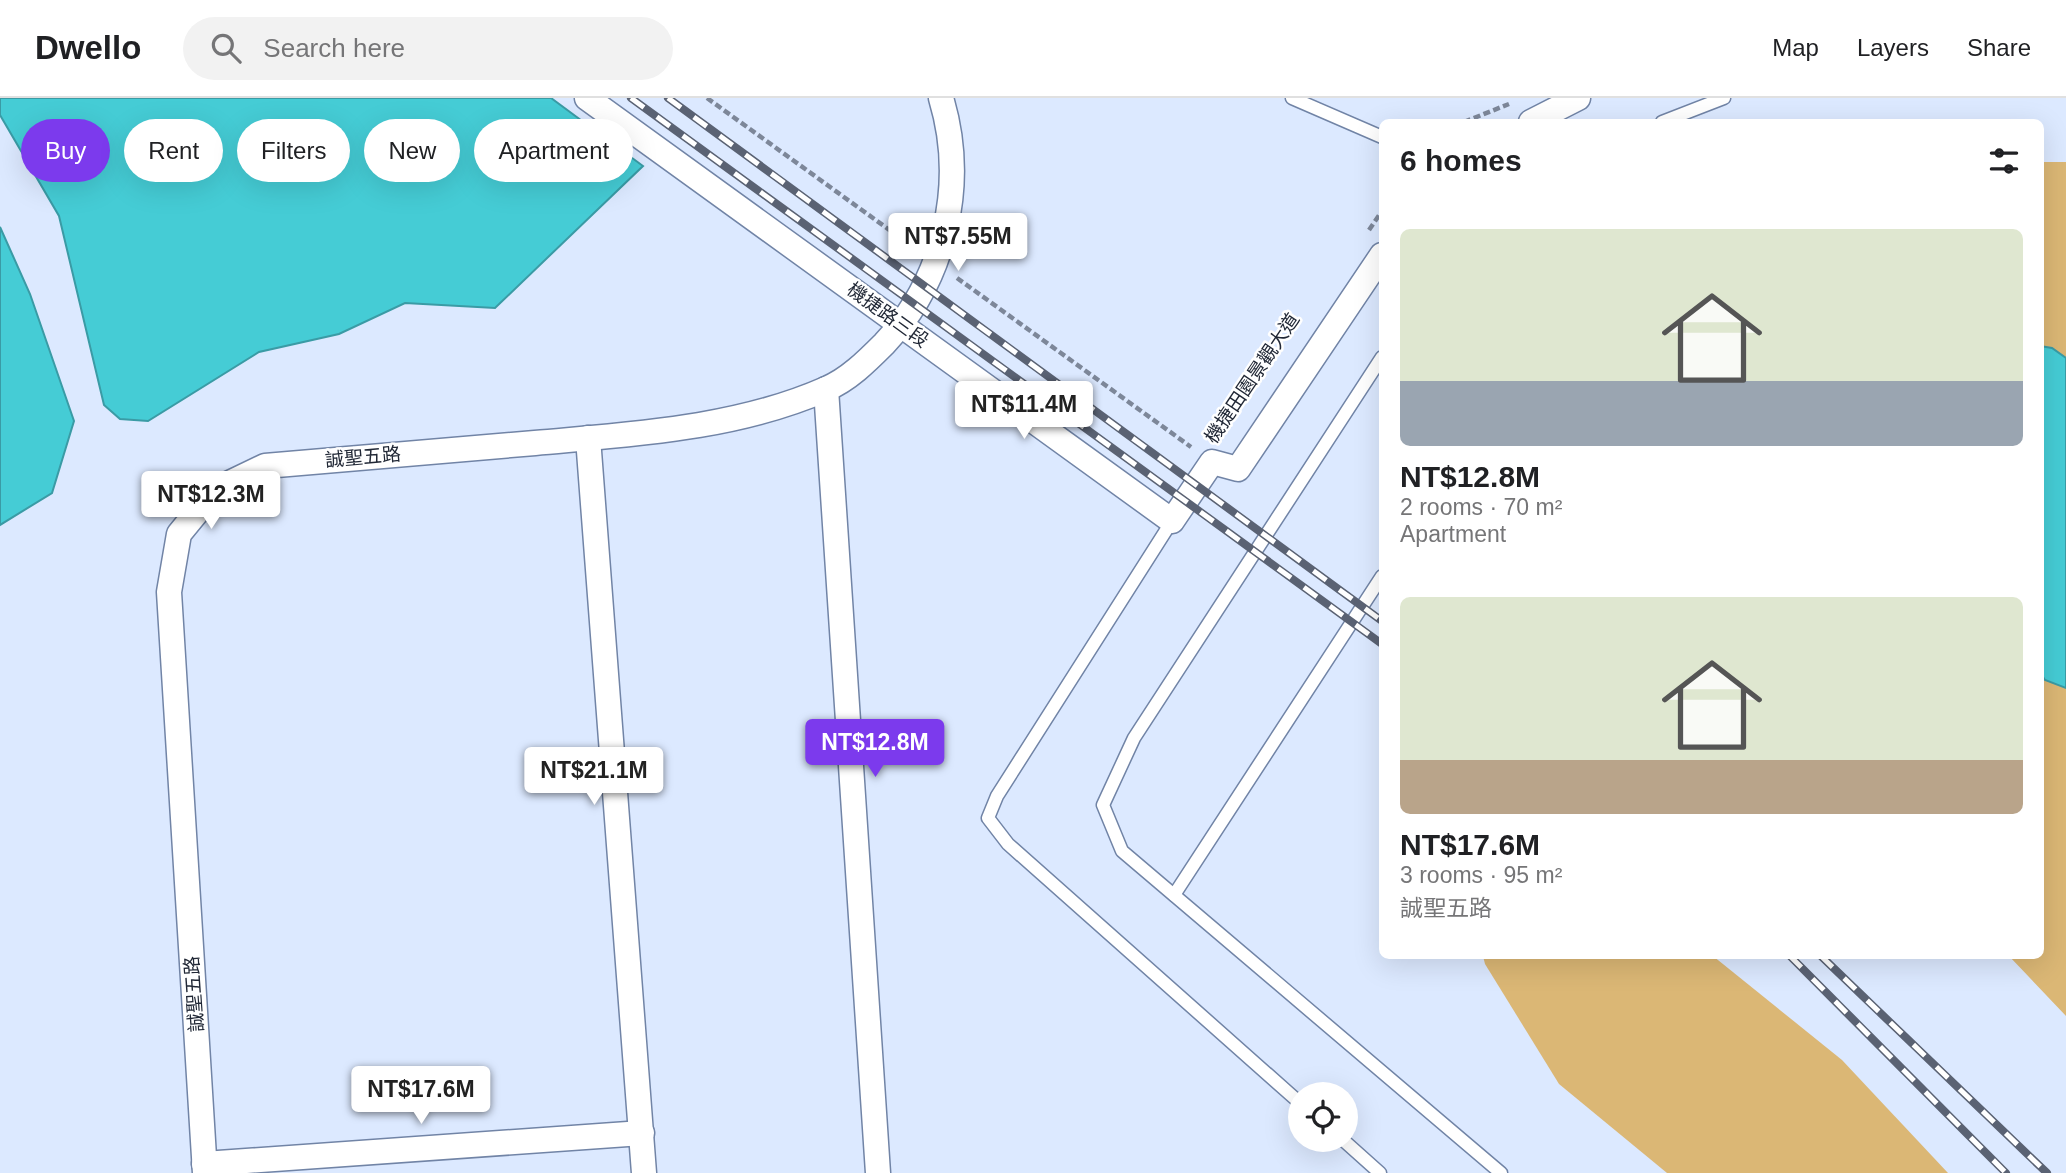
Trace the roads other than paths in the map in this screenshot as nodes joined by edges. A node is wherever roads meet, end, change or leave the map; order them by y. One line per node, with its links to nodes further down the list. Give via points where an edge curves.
1 (587, 98): 10 (street, 機捷路三段)
2 (941, 98): 10 (street, 誠聖五路, via 952,159 949,214 937,264)
3 (1292, 98): 8 (lane)
4 (1578, 98): 6 (street)
5 (1724, 98): 7 (lane)
6 (1537, 119)
7 (1670, 119)
8 (1379, 136)
9 (1379, 259): 14 (street, via 1238,469 1212,462)
10 (901, 325): 12 (street, 誠聖五路, via 871,357); 14 (street, 機捷路三段)
11 (1379, 362): 16 (lane, via 1134,738 1103,804 1122,851)
12 (826, 389): 13 (street, 誠聖五路, via 740,416); 22 (street)
13 (588, 438): 18 (street); 20 (street, 誠聖五路, via 265,466 215,489 179,534 169,592)
14 (1172, 521): 17 (lane, via 997,796 988,818 1008,844)
15 (1379, 581): 16 (lane)
16 (1174, 895): 24 (lane)
17 (1288, 1092)
18 (642, 1133): 20 (street); 21 (street)
19 (1357, 1152): 23 (lane)
20 (205, 1169)
21 (644, 1173)
22 (878, 1173)
23 (1380, 1173)
24 (1502, 1173)

